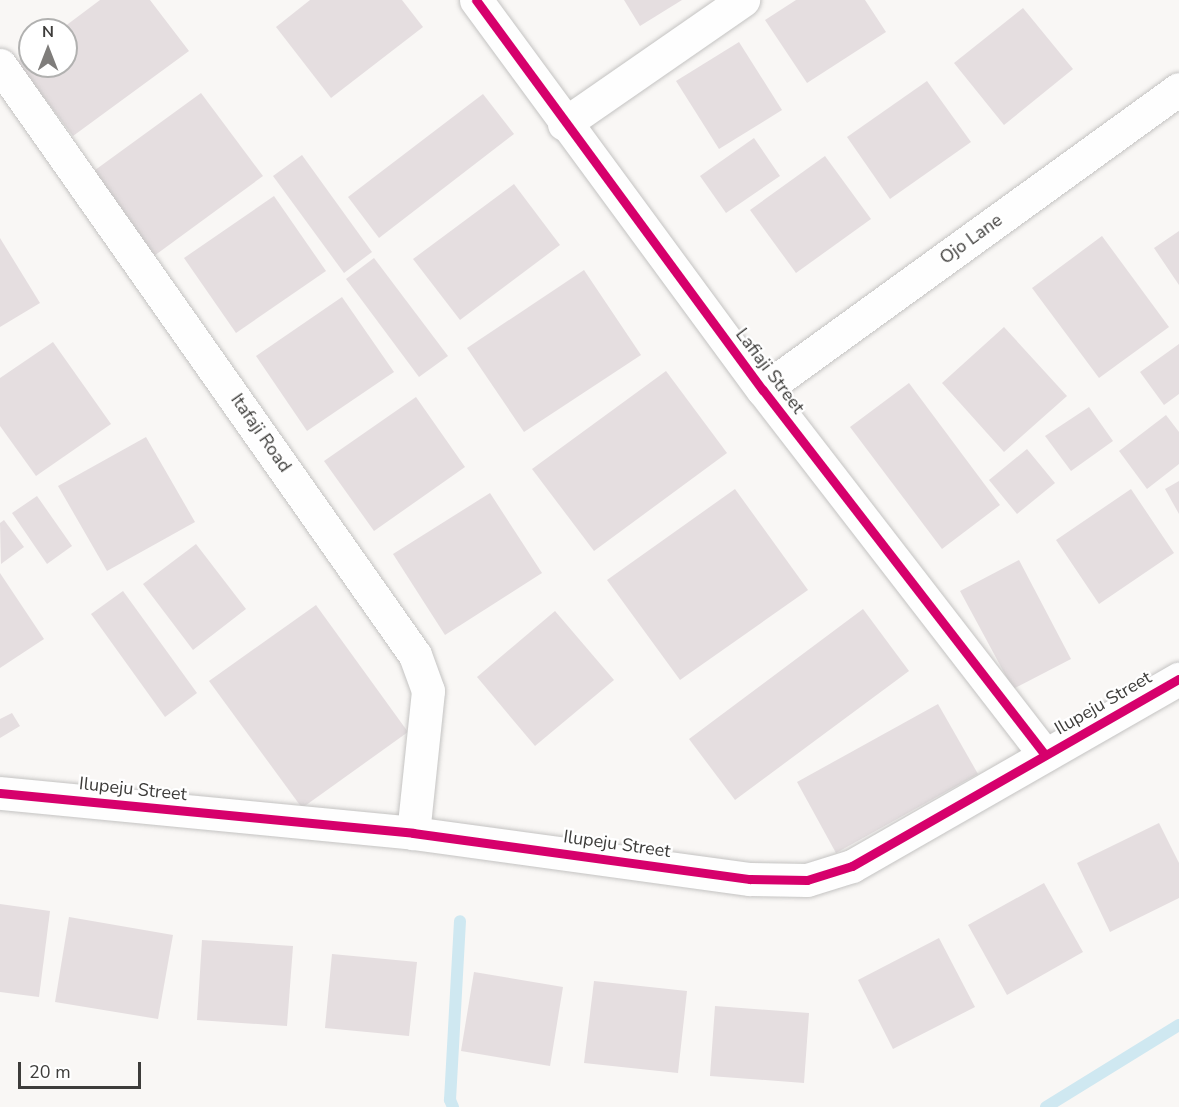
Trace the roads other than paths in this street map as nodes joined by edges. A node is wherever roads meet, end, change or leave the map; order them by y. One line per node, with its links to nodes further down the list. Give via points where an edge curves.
1 (476, 0): 5 (street, Lafiaji Street)
2 (743, 0): 5 (street)
3 (0, 65): 10 (street, Itafaji Road, via 415,655 428,691)
4 (1179, 89): 6 (street, Ojo Lane)
5 (564, 124): 6 (street, Lafiaji Street)
6 (763, 390): 8 (street, Lafiaji Street)
7 (1179, 679): 8 (street, Ilupeju Street)
8 (1046, 755): 10 (street, Ilupeju Street, via 852,866 807,880 750,879)
9 (0, 793): 10 (street, Ilupeju Street)
10 (413, 833)

